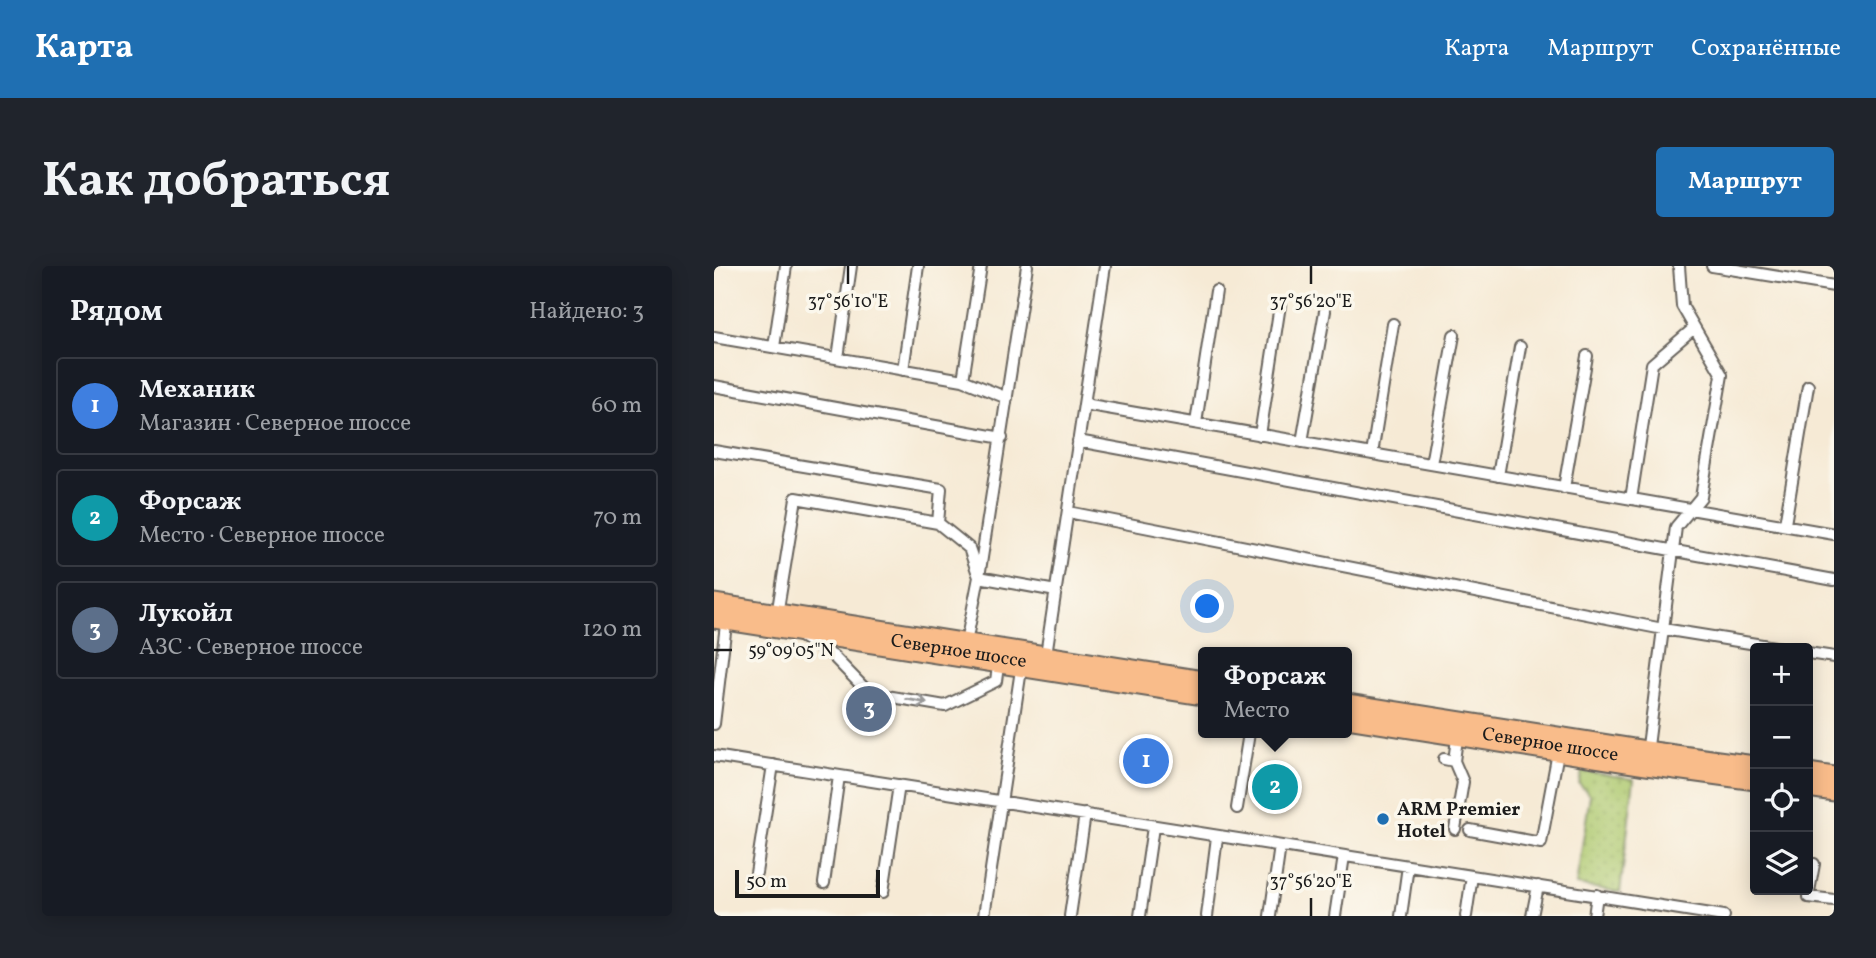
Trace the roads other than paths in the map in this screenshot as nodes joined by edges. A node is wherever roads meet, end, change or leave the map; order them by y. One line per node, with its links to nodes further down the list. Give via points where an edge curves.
1 (786, 266): 18 (lane)
2 (852, 266): 21 (lane)
3 (918, 266): 22 (lane)
4 (981, 266): 23 (lane)
5 (1027, 266): 26 (lane)
6 (1105, 266): 27 (lane)
7 (1679, 266): 15 (lane, via 1682,306)
8 (1717, 266): 9 (lane)
9 (1787, 272): 10 (lane)
10 (1834, 286)
11 (1216, 291): 28 (lane)
12 (1280, 305): 29 (lane)
13 (1325, 311): 32 (lane)
14 (1393, 324): 34 (lane)
15 (1695, 328): 38 (lane, via 1652,364); 39 (lane, via 1722,375 1701,497)
16 (1454, 335): 35 (lane)
17 (714, 337): 18 (lane)
18 (774, 347): 21 (lane)
19 (1520, 347): 36 (lane)
20 (1587, 356): 37 (lane)
21 (838, 358): 22 (lane)
22 (903, 370): 23 (lane)
23 (963, 380): 26 (lane)
24 (714, 386): 30 (lane)
25 (1808, 386): 42 (lane)
26 (1007, 398): 30 (lane)
27 (1084, 404): 28 (lane); 31 (lane)
28 (1196, 423): 29 (lane)
29 (1260, 435): 32 (lane)
30 (1002, 438): 45 (lane)
31 (1078, 441): 40 (lane); 44 (lane)
32 (1302, 442): 34 (lane)
33 (714, 451): 41 (lane, via 941,489)
34 (1372, 454): 35 (lane)
35 (1432, 464): 36 (lane)
36 (1498, 476): 37 (lane)
37 (1564, 488): 38 (lane)
38 (1631, 499): 39 (lane)
39 (1691, 510): 42 (lane); 44 (lane, via 1676,527)
40 (1068, 512): 47 (lane); 50 (lane)
41 (938, 523): 45 (lane, via 969,548); 49 (lane, via 796,498)
42 (1785, 524): 43 (lane)
43 (1834, 534)
44 (1673, 551): 46 (lane); 50 (lane)
45 (979, 578): 47 (lane); 52 (lane)
46 (1834, 580)
47 (1056, 591): 56 (lane)
48 (720, 612): 49 (main road, Северное шоссе); 54 (lane)
49 (776, 621): 52 (main road, Северное шоссе); 56 (lane, one-way to 56, via 833,656 869,693 945,706 996,681)
50 (1663, 629): 51 (lane); 64 (lane)
51 (1750, 643)
52 (965, 651): 56 (main road, Северное шоссе)
53 (1813, 654): 55 (lane)
54 (719, 657): 59 (lane)
55 (1834, 657)
56 (1022, 660): 57 (main road, Северное шоссе); 71 (lane)
57 (1198, 687)
58 (1352, 712): 60 (main road, Северное шоссе)
59 (714, 724)
60 (1458, 728): 62 (main road, Северное шоссе); 75 (lane, via 1449,760 1463,782)
61 (1248, 738): 72 (lane)
62 (1560, 744): 64 (main road, Северное шоссе); 76 (lane, via 1541,843)
63 (714, 756): 65 (lane)
64 (1646, 758): 66 (main road, Северное шоссе)
65 (773, 765): 67 (lane); 82 (lane)
66 (1750, 772)
67 (839, 776): 70 (lane); 84 (lane)
68 (1813, 781): 69 (main road)
69 (1834, 784)
70 (899, 785): 71 (lane); 86 (lane)
71 (1002, 801): 73 (lane); 90 (lane)
72 (1237, 808)
73 (1085, 814): 74 (lane); 91 (lane)
74 (1153, 827): 77 (lane); 92 (lane)
75 (1455, 829)
76 (1470, 830)
77 (1217, 837): 78 (lane); 93 (lane)
78 (1280, 846): 79 (lane); 94 (lane)
79 (1343, 856): 81 (lane); 95 (lane)
80 (1814, 864): 88 (lane, via 1808,897)
81 (1409, 866): 83 (lane); 96 (lane)
82 (756, 873)
83 (1472, 876): 85 (lane); 97 (lane)
84 (824, 883)
85 (1538, 886): 87 (lane); 98 (lane)
86 (883, 892)
87 (1597, 895): 89 (lane); 99 (lane)
88 (1834, 900)
89 (1661, 911): 100 (lane)
90 (984, 916)
91 (1070, 916)
92 (1140, 916)
93 (1207, 916)
94 (1270, 916)
95 (1335, 916)
96 (1401, 916)
97 (1466, 916)
98 (1532, 916)
99 (1594, 916)
100 (1724, 916)

